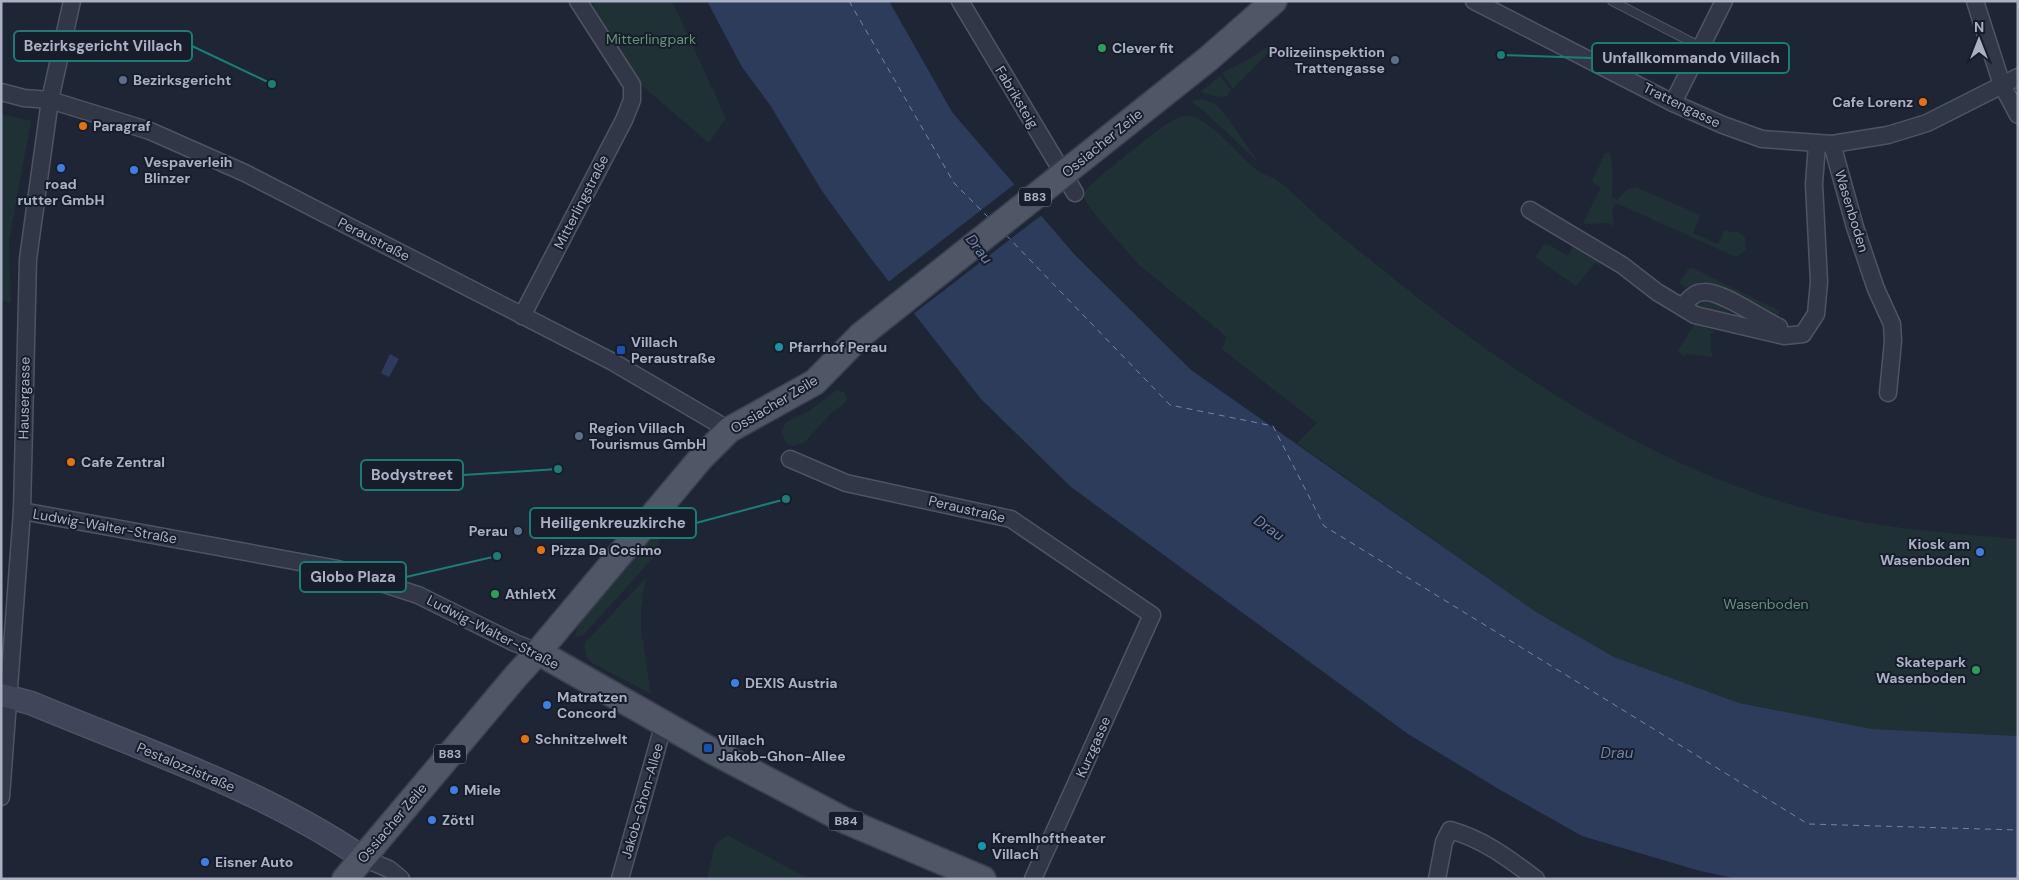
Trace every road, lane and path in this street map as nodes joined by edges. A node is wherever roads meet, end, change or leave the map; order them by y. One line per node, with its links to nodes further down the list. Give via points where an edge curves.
1 (72, 1): 13 (street, Hausergasse)
2 (578, 1): 20 (street, Mitterlingstraße, via 632,85 632,100)
3 (960, 1): 17 (street, Fabriksteig)
4 (1274, 1): 23 (main road, Ossiacher Zeile / B83, bridge, via 1208,58 861,335 815,382)
5 (1474, 1): 14 (street, Trattengasse)
6 (1612, 1): 9 (lane)
7 (1724, 1): 9 (street)
8 (1975, 1): 11 (street)
9 (1701, 47): 14 (street)
10 (2018, 77): 11 (street, Trattengasse)
11 (2002, 85): 15 (street); 16 (street, Trattengasse, via 1927,123 1888,135)
12 (1, 92): 13 (street, Peraustraße)
13 (50, 100): 20 (street, Peraustraße, via 150,131 245,172); 25 (street, Hausergasse, via 28,259)
14 (1673, 103): 16 (street, Trattengasse, via 1762,140)
15 (2018, 115)
16 (1825, 144): 21 (street, via 1814,184 1819,282 1816,314 1803,334); 22 (street, Wasenboden, via 1876,289 1892,324)
17 (1075, 193)
18 (1530, 210): 19 (street, via 1622,265)
19 (1682, 307): 21 (street, via 1695,315 1724,323 1784,336); 21 (street, via 1693,295 1705,292 1723,296)
20 (522, 316): 23 (street, Peraustraße, via 613,362)
21 (1794, 334)
22 (1888, 393)
23 (729, 430): 27 (main road, Ossiacher Zeile / B83, via 701,458)
24 (790, 459): 26 (street, Peraustraße, via 846,483 1011,518)
25 (22, 511): 27 (street, Ludwig-Walter-Straße, via 338,569 418,596); 28 (street, Hausergasse)
26 (1152, 615): 36 (street, Kurzgasse)
27 (538, 652): 29 (main road, Ludwig-Walter-Straße / B84); 31 (main road, Ossiacher Zeile / B83)
28 (5, 696): 30 (street, Hausergasse); 31 (main road, Pestalozzistraße, via 221,780 269,803)
29 (664, 723): 34 (street, Jakob-Ghon-Allee); 35 (main road, Ludwig-Walter-Straße / B84, via 846,821 944,867)
30 (1, 797)
31 (363, 858): 32 (main road, Ossiacher Zeile / B83); 33 (street, via 389,869)
32 (344, 879)
33 (401, 879)
34 (620, 879)
35 (983, 879)
36 (1033, 879)
37 (1437, 879): 38 (street, via 1444,842 1450,830 1469,835 1502,853)
38 (1536, 879)

